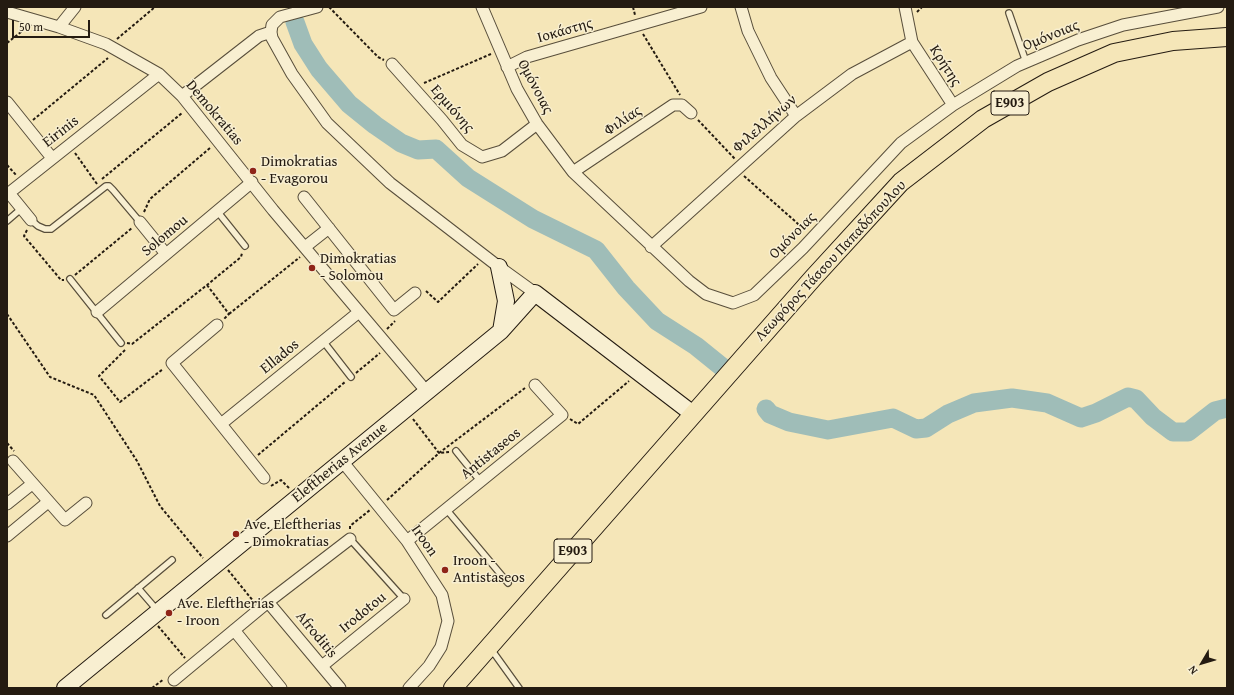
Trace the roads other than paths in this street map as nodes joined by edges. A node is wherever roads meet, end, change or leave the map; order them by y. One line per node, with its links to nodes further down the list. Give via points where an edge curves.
1 (75, 7): 10 (street)
2 (317, 7): 11 (street, via 280,17)
3 (482, 7): 16 (street, Ομόνοιας)
4 (701, 7): 16 (street, Ιοκάστης, via 528,58)
5 (741, 7): 22 (street, via 748,31 771,78)
6 (905, 7): 13 (street)
7 (1218, 7): 14 (street, Ομόνοιας, via 1123,24)
8 (7, 12): 10 (street, Demokratias)
9 (1009, 14): 14 (lane)
10 (59, 27): 17 (street, Demokratias, via 113,48)
11 (271, 28): 18 (street); 38 (street, via 272,38 292,74 327,123 390,183)
12 (1227, 37): 51 (main road, Λεωφόρος Τάσσου Παπαδόπουλου / E903, via 1173,41 1114,53 1048,82 983,119 901,182)
13 (912, 42): 20 (street, Κρήτης); 22 (street, Φιλελλήνων, via 852,74)
14 (1026, 62): 20 (street, Ομόνοιας)
15 (392, 64): 23 (street, Ερμιόνης, via 462,145 482,157 502,151)
16 (507, 67): 23 (street, Ομόνοιας)
17 (159, 74): 18 (street, Demokratias); 24 (street, Eirinis)
18 (182, 96): 26 (street, Demokratias)
19 (7, 102): 24 (street)
20 (953, 105): 35 (street, Ομόνοιας, via 901,143 813,238 754,295 733,303 706,294)
21 (691, 113): 25 (street, Φιλίας, via 682,105 673,105)
22 (796, 116): 35 (street, Φιλελλήνων)
23 (537, 124): 25 (street, Ομόνοιας)
24 (52, 158): 28 (street, Eirinis, via 9,192)
25 (573, 172): 35 (street, Ομόνοιας)
26 (252, 182): 29 (street, Solomou); 36 (street, Demokratias)
27 (304, 197): 33 (street)
28 (22, 208): 30 (street, Eirinis); 31 (lane)
29 (217, 211): 34 (lane); 37 (street, Solomou)
30 (31, 220): 32 (lane, via 38,226 51,229 109,186)
31 (7, 221)
32 (140, 222): 37 (street)
33 (329, 228): 36 (street); 40 (street, via 394,310)
34 (245, 246)
35 (651, 247)
36 (306, 249): 43 (street, Demokratias)
37 (166, 254): 42 (street, Solomou)
38 (499, 267): 41 (street); 45 (main road, via 506,301)
39 (70, 279): 42 (lane)
40 (415, 293)
41 (535, 293): 45 (main road, Eleftherias Avenue); 51 (main road)
42 (97, 312): 47 (lane)
43 (358, 312): 46 (street, Ellados); 50 (street, Demokratias)
44 (218, 325): 52 (street, via 172,363)
45 (501, 331): 50 (main road, Eleftherias Avenue)
46 (323, 341): 48 (lane); 52 (street, Ellados)
47 (121, 343)
48 (351, 377)
49 (535, 385): 57 (street, Antistaseos, via 562,415)
50 (427, 392): 55 (main road, Eleftherias Avenue)
51 (693, 414): 74 (main road, E903)
52 (221, 424): 56 (street)
53 (456, 451): 57 (lane)
54 (13, 461): 58 (street)
55 (342, 461): 65 (street, Iroon); 72 (main road, Eleftherias Avenue)
56 (264, 478)
57 (481, 482): 62 (street, Antistaseos)
58 (32, 484): 59 (street); 61 (street)
59 (48, 502): 60 (street, via 64,520); 63 (street)
60 (86, 503)
61 (7, 504)
62 (446, 509): 65 (street, Antistaseos); 67 (lane)
63 (7, 536)
64 (350, 539): 69 (lane); 70 (street)
65 (407, 541): 80 (street, Iroon, via 442,596 448,621 441,647 429,666)
66 (172, 560): 68 (lane)
67 (508, 583)
68 (138, 588): 71 (lane); 72 (lane)
69 (404, 600): 75 (street, Irodotou)
70 (264, 605): 73 (street); 75 (street, Afroditis)
71 (106, 614)
72 (155, 615): 77 (main road, Eleftherias Avenue)
73 (234, 630): 76 (street); 78 (street)
74 (489, 646): 81 (main road, E903); 82 (lane)
75 (322, 666): 79 (street, Afroditis)
76 (174, 680)
77 (65, 688)
78 (280, 688)
79 (340, 688)
80 (409, 688)
81 (453, 688)
82 (519, 688)

